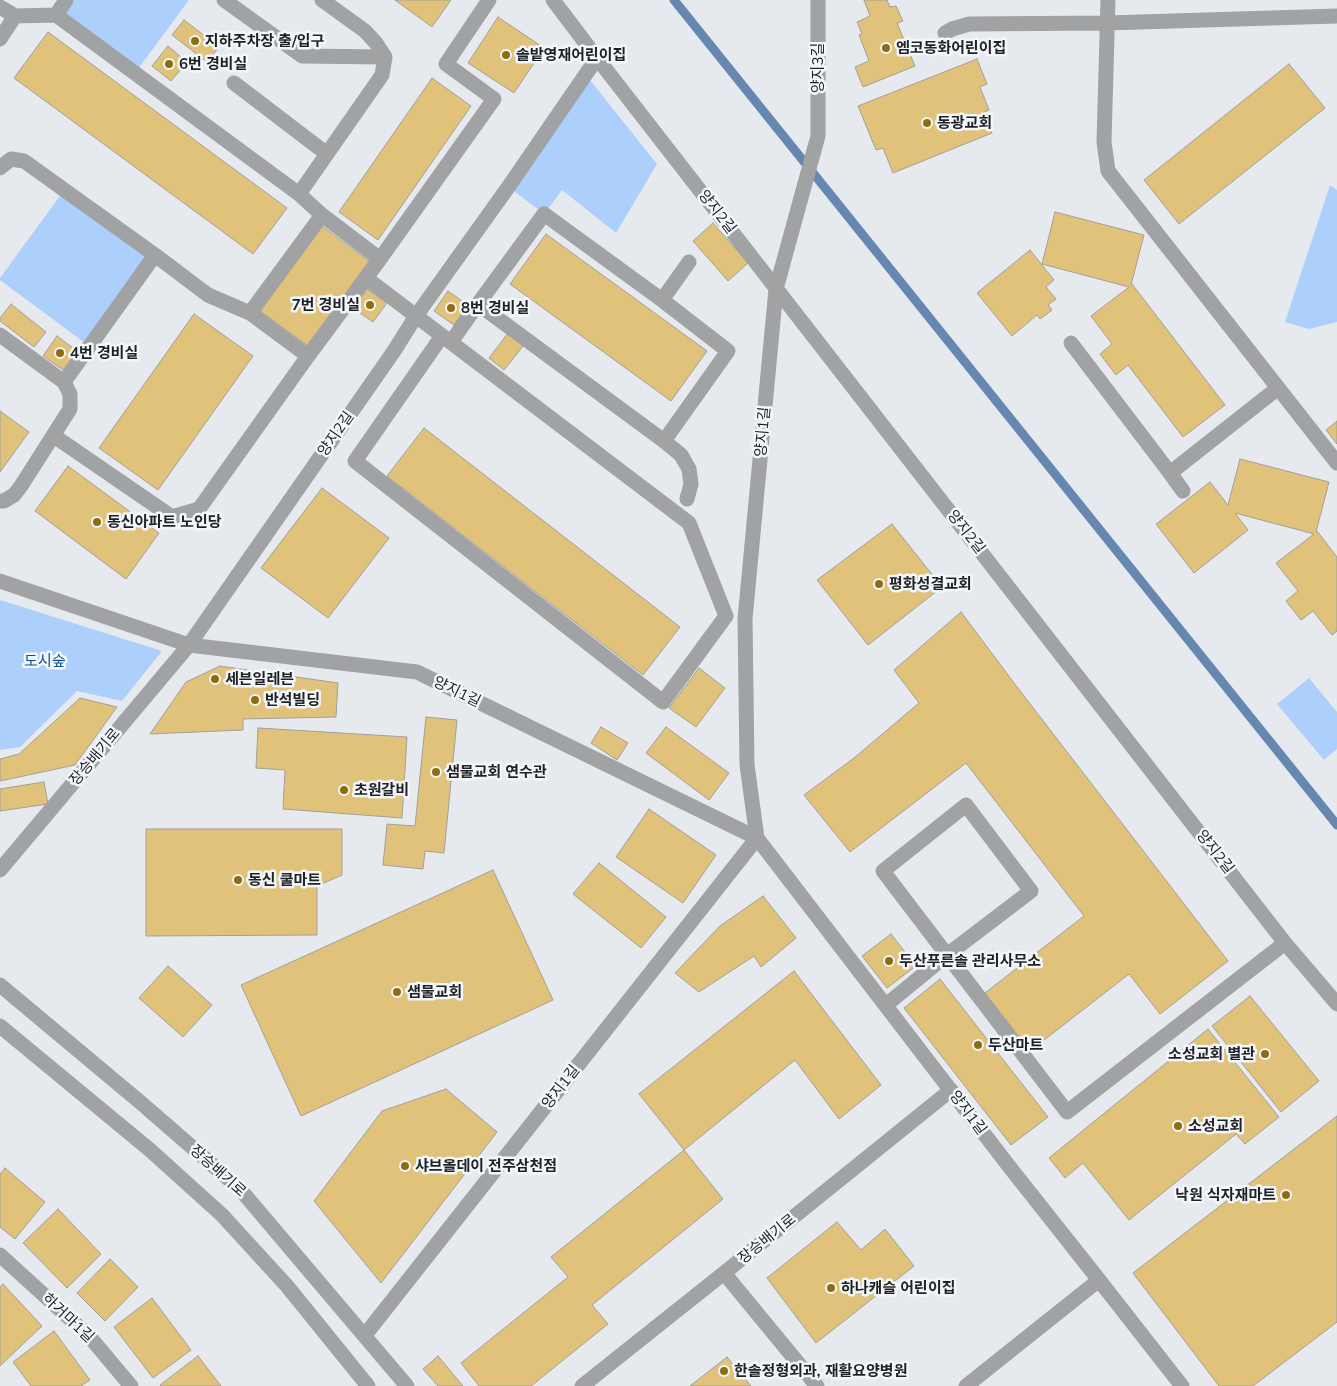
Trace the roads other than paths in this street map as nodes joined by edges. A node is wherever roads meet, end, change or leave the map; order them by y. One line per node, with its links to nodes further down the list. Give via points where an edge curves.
1 (66, 0): 9 (street)
2 (224, 0): 15 (street, via 302,56)
3 (322, 0): 15 (street, via 365,32)
4 (489, 0): 23 (street, via 446,64 494,99)
5 (553, 0): 16 (street, 양지2길)
6 (818, 0): 25 (street, 양지3길, via 818,136)
7 (1108, 0): 12 (street)
8 (0, 7): 10 (street)
9 (56, 15): 10 (street); 20 (street)
10 (15, 16): 14 (street)
11 (1337, 16): 12 (street)
12 (1107, 24): 13 (street, via 969,24); 37 (street, via 1104,142 1108,172)
13 (945, 33)
14 (0, 39)
15 (385, 57): 18 (street, via 382,75)
16 (597, 58): 27 (street, 양지2길); 31 (street, 양지2길)
17 (234, 83): 18 (street)
18 (327, 154): 20 (street)
19 (0, 168): 22 (street, via 11,159 24,161)
20 (299, 194): 21 (street)
21 (322, 215): 23 (street); 30 (street)
22 (155, 255): 30 (street, via 208,295); 36 (street)
23 (380, 259): 26 (street)
24 (689, 262): 28 (street)
25 (782, 266): 27 (street, 양지1길)
26 (366, 278): 31 (street); 35 (street)
27 (776, 289): 47 (street, 양지1길, via 745,619 747,765); 49 (street, 양지2길)
28 (662, 300): 29 (street, via 544,214); 39 (street, via 728,351)
29 (478, 304): 33 (street); 39 (street)
30 (250, 313): 35 (street)
31 (416, 316): 33 (street); 46 (street, 양지2길)
32 (0, 335): 36 (street)
33 (446, 339): 33 (street, via 355,461 663,702 726,616 689,523)
34 (1071, 343): 41 (street)
35 (308, 356): 38 (street, via 198,509 172,517)
36 (64, 382): 38 (street, via 70,394 70,409)
37 (1278, 388): 40 (street); 41 (street)
38 (54, 436): 44 (street, via 14,495)
39 (664, 441): 43 (street, via 681,455 689,469 691,484)
40 (1337, 463)
41 (1170, 473): 42 (street)
42 (1183, 491)
43 (687, 499)
44 (0, 501)
45 (0, 581): 46 (street)
46 (189, 645): 47 (street, 양지1길, via 416,672); 48 (street, 장승배기로)
47 (757, 838): 53 (street, 양지1길); 59 (street, 양지1길)
48 (0, 870)
49 (1285, 942): 50 (street, via 1067,1112); 52 (street, 양지2길)
50 (947, 955): 50 (street, via 883,871 966,805 1030,891); 53 (street)
51 (0, 985): 59 (street, 장승배기로, via 239,1188)
52 (1337, 1004)
53 (886, 1005): 55 (street, 양지1길)
54 (0, 1026): 61 (street, 장승배기로, via 150,1150 222,1215 287,1286)
55 (951, 1090): 57 (street, 장승배기로); 58 (street, 양지1길)
56 (0, 1255): 60 (street, 하거마1길, via 89,1336)
57 (724, 1274): 63 (street, 장승배기로); 64 (street)
58 (1099, 1280): 65 (street); 66 (street, 양지1길)
59 (365, 1335): 62 (street, 장승배기로)
60 (131, 1386)
61 (368, 1386)
62 (407, 1386)
63 (582, 1386)
64 (817, 1386)
65 (966, 1386)
66 (1182, 1386)

